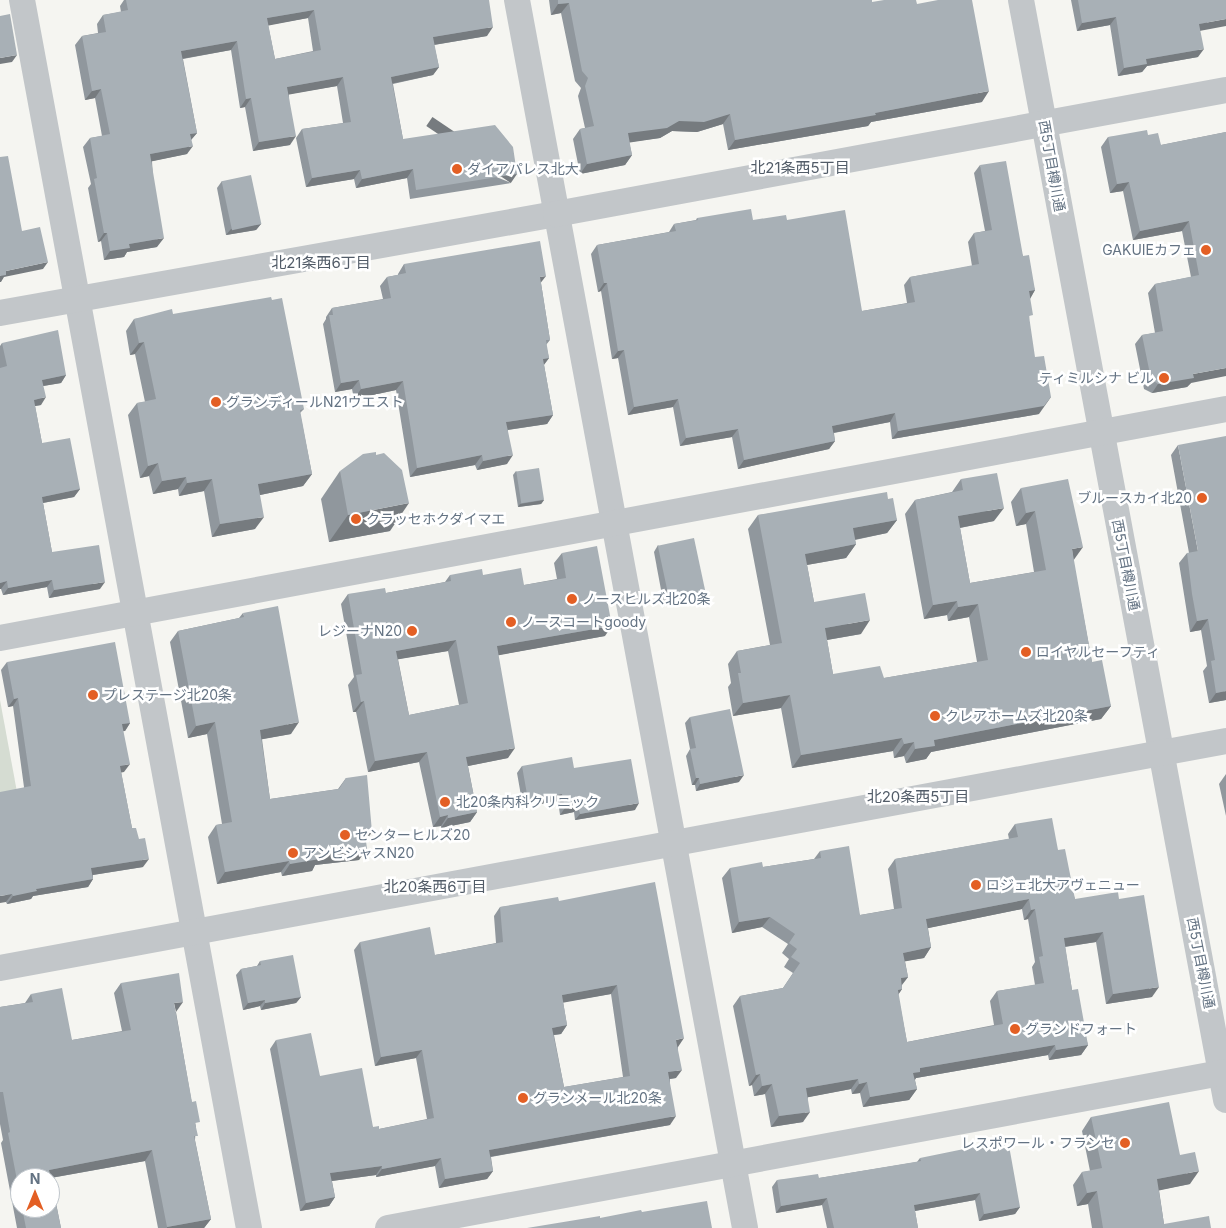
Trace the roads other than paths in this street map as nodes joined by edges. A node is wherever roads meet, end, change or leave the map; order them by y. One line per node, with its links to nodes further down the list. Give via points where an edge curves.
1 (22, 0): 7 (street)
2 (517, 0): 6 (street)
3 (1021, 0): 5 (street, 西5丁目樽川通)
4 (1226, 90): 5 (street)
5 (1044, 123): 6 (street); 10 (street, 西5丁目樽川通)
6 (556, 214): 7 (street); 11 (street)
7 (77, 299): 8 (street); 12 (street)
8 (0, 314)
9 (1226, 409): 10 (street)
10 (1102, 433): 11 (street); 15 (street, 西5丁目樽川通)
11 (614, 523): 12 (street); 16 (street)
12 (135, 613): 13 (street); 17 (street)
13 (0, 638)
14 (1226, 741): 15 (street)
15 (1161, 753): 16 (street); 19 (street, 西5丁目樽川通)
16 (674, 843): 17 (street); 21 (street)
17 (194, 932): 18 (street); 22 (street)
18 (0, 968)
19 (1224, 1072): 20 (street, 西5丁目樽川通); 21 (street)
20 (1226, 1100)
21 (733, 1164): 23 (street); 24 (street)
22 (249, 1228)
23 (388, 1228)
24 (745, 1228)

